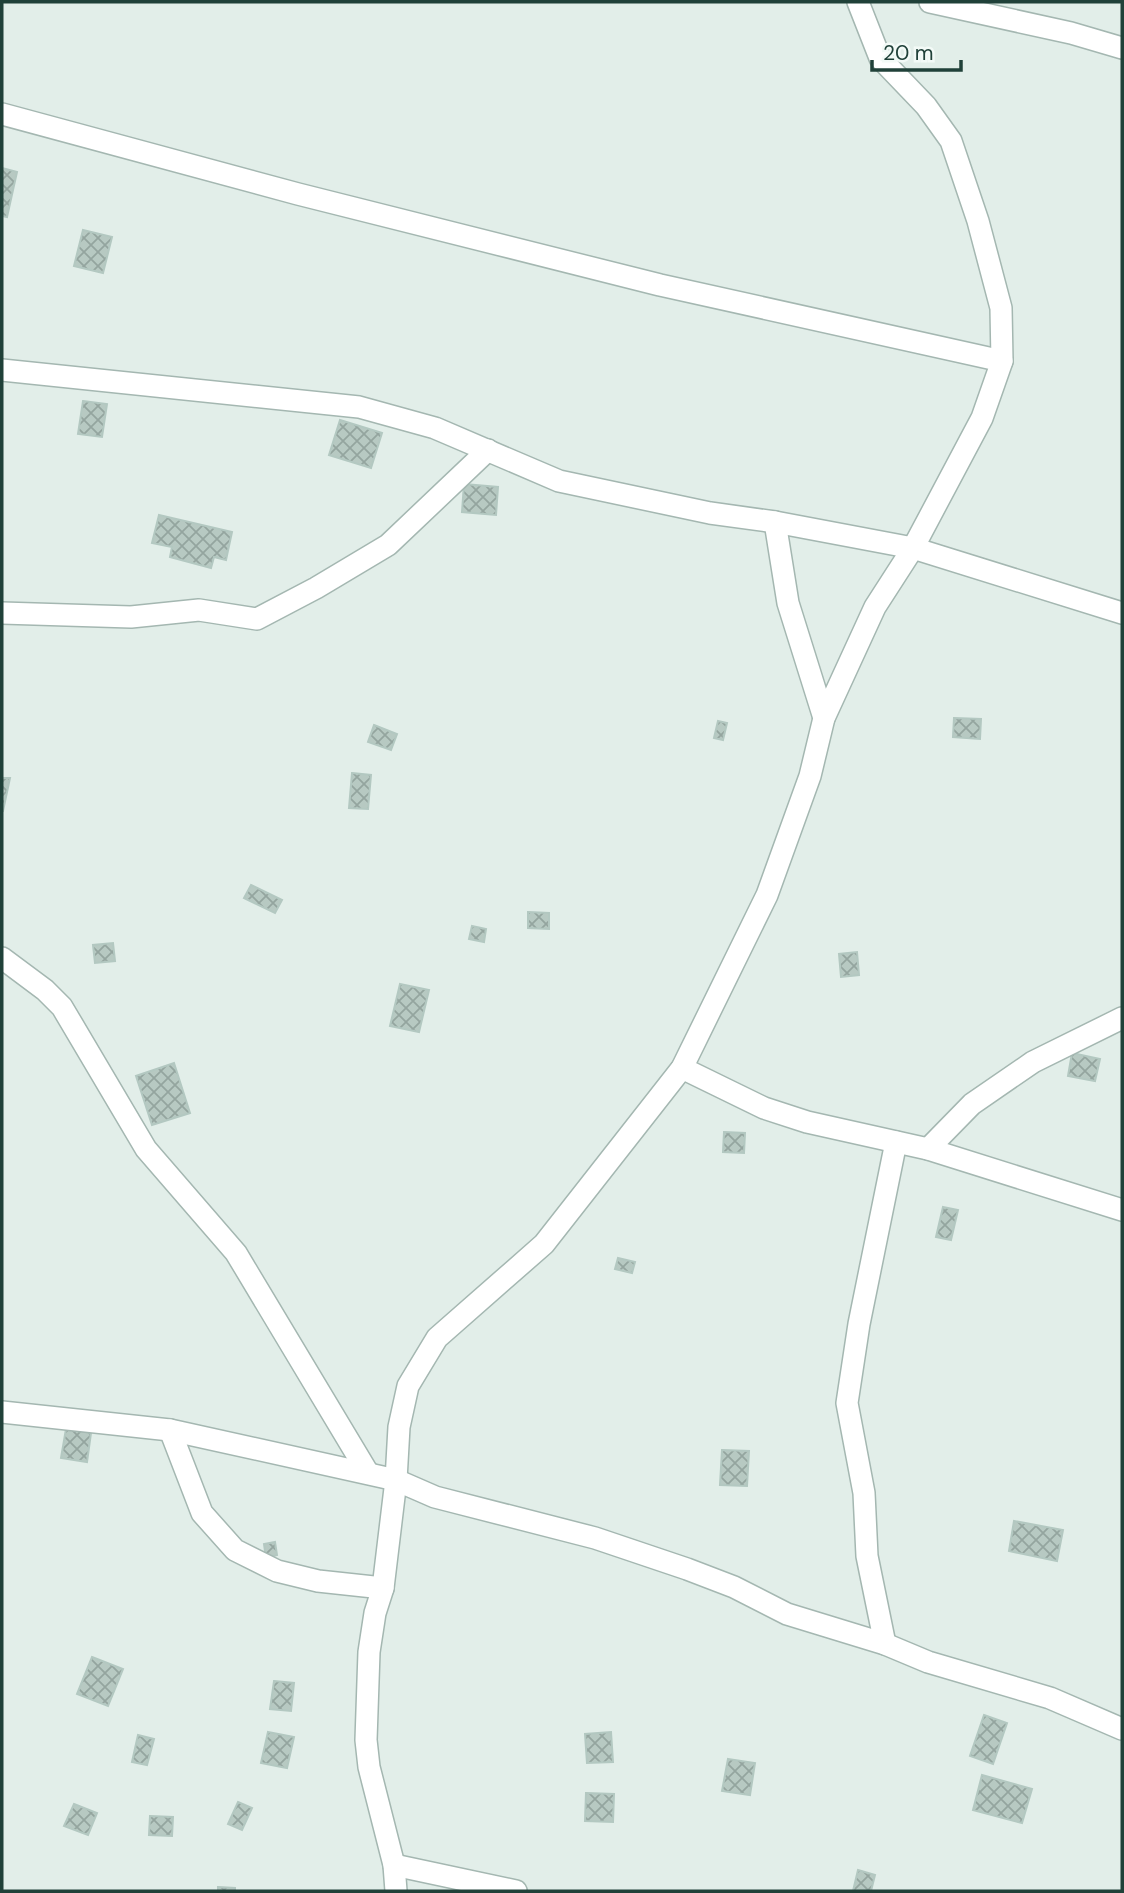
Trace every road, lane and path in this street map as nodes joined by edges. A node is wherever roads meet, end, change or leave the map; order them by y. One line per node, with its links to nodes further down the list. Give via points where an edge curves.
1 (858, 2): 5 (street, via 880,58 926,106 950,141 1001,308)
2 (930, 2): 3 (street)
3 (1122, 48)
4 (2, 114): 5 (street, via 660,285)
5 (1002, 361): 9 (street, via 982,418)
6 (2, 370): 7 (street, via 359,407 435,428)
7 (488, 450): 8 (street, via 559,481); 10 (street, via 388,545 257,619 199,610 131,617)
8 (775, 522): 9 (street); 12 (street, via 788,603)
9 (913, 548): 11 (street); 12 (street, via 875,607)
10 (2, 613)
11 (1122, 613)
12 (824, 718): 15 (street, via 810,776 766,895)
13 (2, 958): 21 (street, via 62,1007 146,1149 236,1254)
14 (1122, 1018): 17 (street, via 1033,1062 972,1104)
15 (682, 1068): 16 (street, via 764,1108); 22 (street, via 544,1244 438,1338 408,1386 399,1427)
16 (896, 1142): 17 (street); 24 (street, via 847,1403 864,1493 867,1556)
17 (928, 1149): 18 (street)
18 (1122, 1210)
19 (2, 1412): 20 (street)
20 (170, 1430): 21 (street); 23 (street, via 202,1513 235,1550 277,1571)
21 (368, 1473): 22 (street)
22 (396, 1480): 23 (street); 24 (street, via 435,1497 608,1542 734,1587 787,1614)
23 (383, 1588): 26 (street, via 369,1652 366,1740)
24 (885, 1644): 25 (street, via 928,1662 1050,1698)
25 (1122, 1729)
26 (394, 1865): 27 (street); 28 (street)
27 (396, 1891)
28 (516, 1891)

